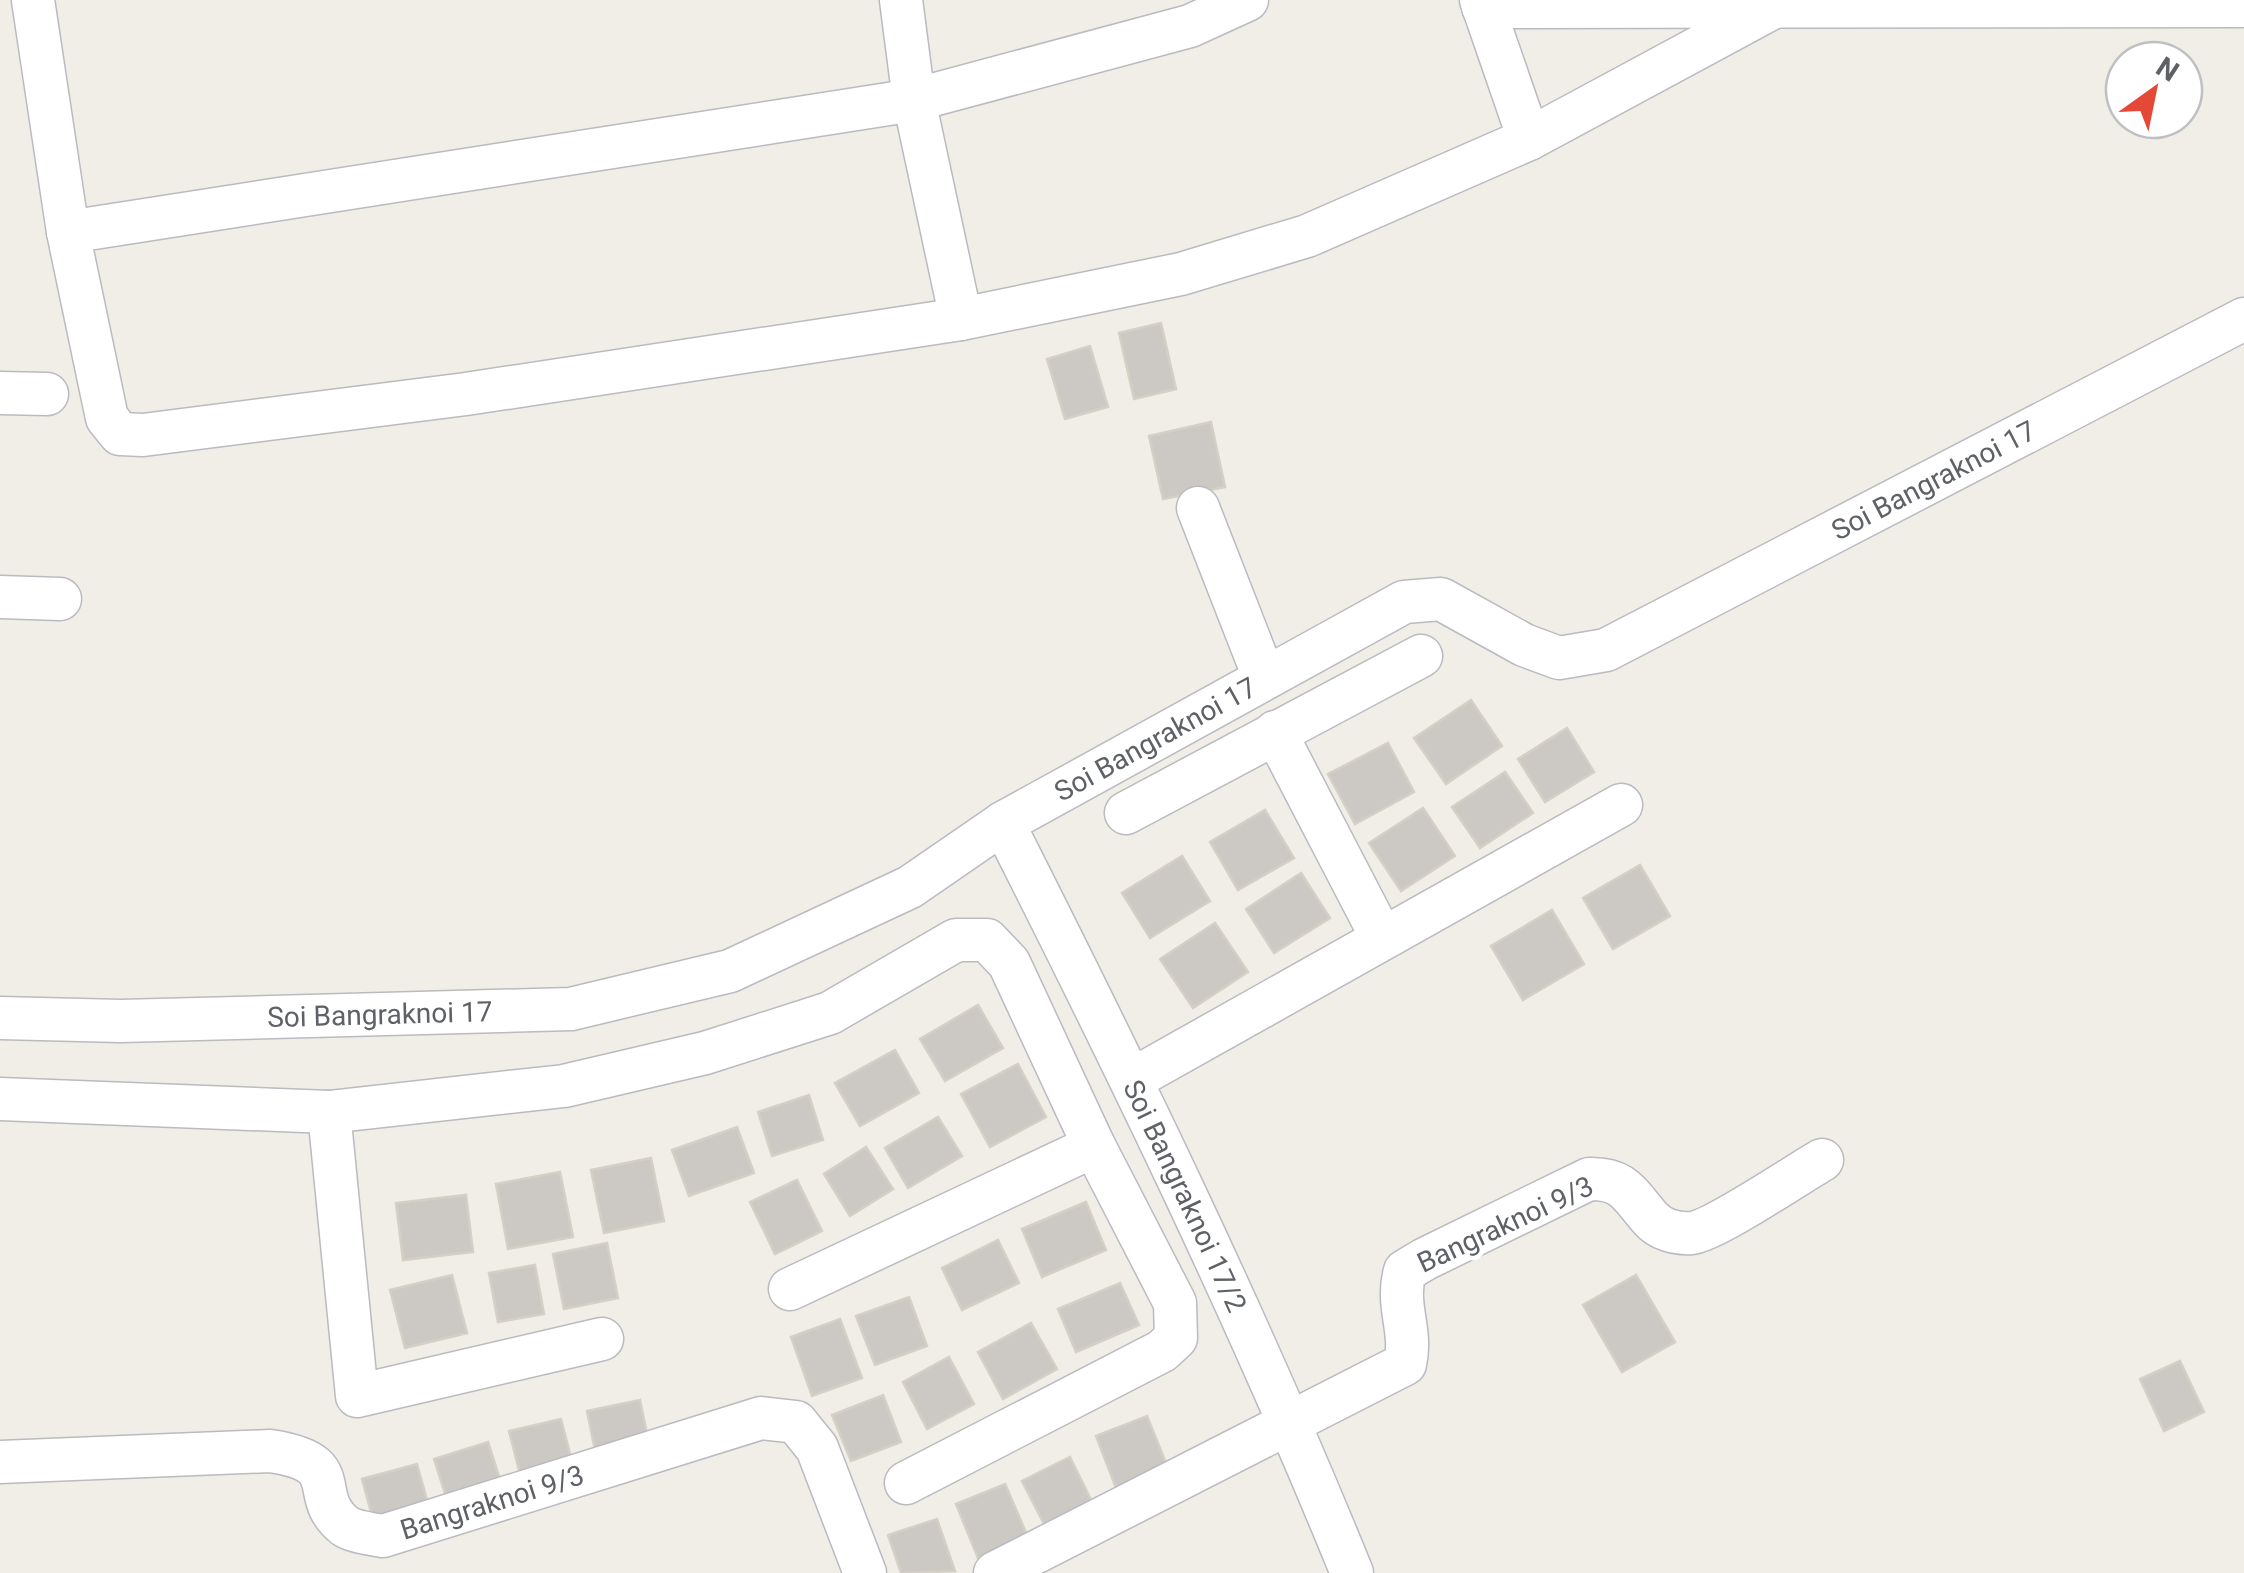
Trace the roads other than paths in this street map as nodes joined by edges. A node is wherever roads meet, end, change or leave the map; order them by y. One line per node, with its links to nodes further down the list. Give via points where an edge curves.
1 (33, 0): 9 (street)
2 (900, 0): 7 (street)
3 (1247, 0): 7 (street, via 1190,26)
4 (1482, 3): 6 (street); 8 (street)
5 (2244, 6): 6 (street)
6 (1774, 7): 8 (street)
7 (914, 100): 9 (street); 10 (street)
8 (1529, 139): 10 (street, via 1307,236 1181,274)
9 (68, 232): 10 (street, via 108,418 120,434 466,394)
10 (961, 319)
11 (2244, 320): 18 (street, Soi Bangraknoi 17, via 1606,650 1559,658 1441,599 1422,600 1404,602)
12 (0, 393): 13 (street)
13 (46, 394)
14 (1198, 508): 18 (street)
15 (0, 597): 16 (street)
16 (60, 599)
17 (1421, 656): 19 (street)
18 (1264, 677): 22 (street, Soi Bangraknoi 17)
19 (1275, 732): 21 (street); 23 (street)
20 (1621, 805): 23 (street)
21 (1126, 813)
22 (1003, 823): 24 (street, Soi Bangraknoi 17, via 910,887 803,940 730,971 571,1008); 25 (street, Soi Bangraknoi 17/2)
23 (1381, 936): 25 (street)
24 (0, 1018)
25 (1132, 1080): 32 (street, Soi Bangraknoi 17/2)
26 (0, 1098): 27 (street)
27 (329, 1112): 28 (street, via 564,1086 704,1053 830,1013 956,940 987,940 1009,963); 31 (street, via 356,1396)
28 (1094, 1146): 30 (street); 34 (street, via 1175,1304 1176,1338)
29 (1822, 1160): 32 (street, Bangraknoi 9/3, via 1696,1233 1668,1231 1628,1188 1610,1178 1589,1179 1425,1259 1405,1271 1398,1294 1410,1343 1405,1364)
30 (790, 1288)
31 (602, 1338)
32 (1292, 1424): 36 (street, Bangraknoi 9/3); 37 (street, Soi Bangraknoi 17/2)
33 (0, 1462): 35 (street, Bangraknoi 9/3, via 270,1451 304,1456 324,1476 328,1502 346,1527 383,1536 762,1418 796,1422 817,1448)
34 (906, 1483)
35 (865, 1573)
36 (994, 1573)
37 (1352, 1573)

